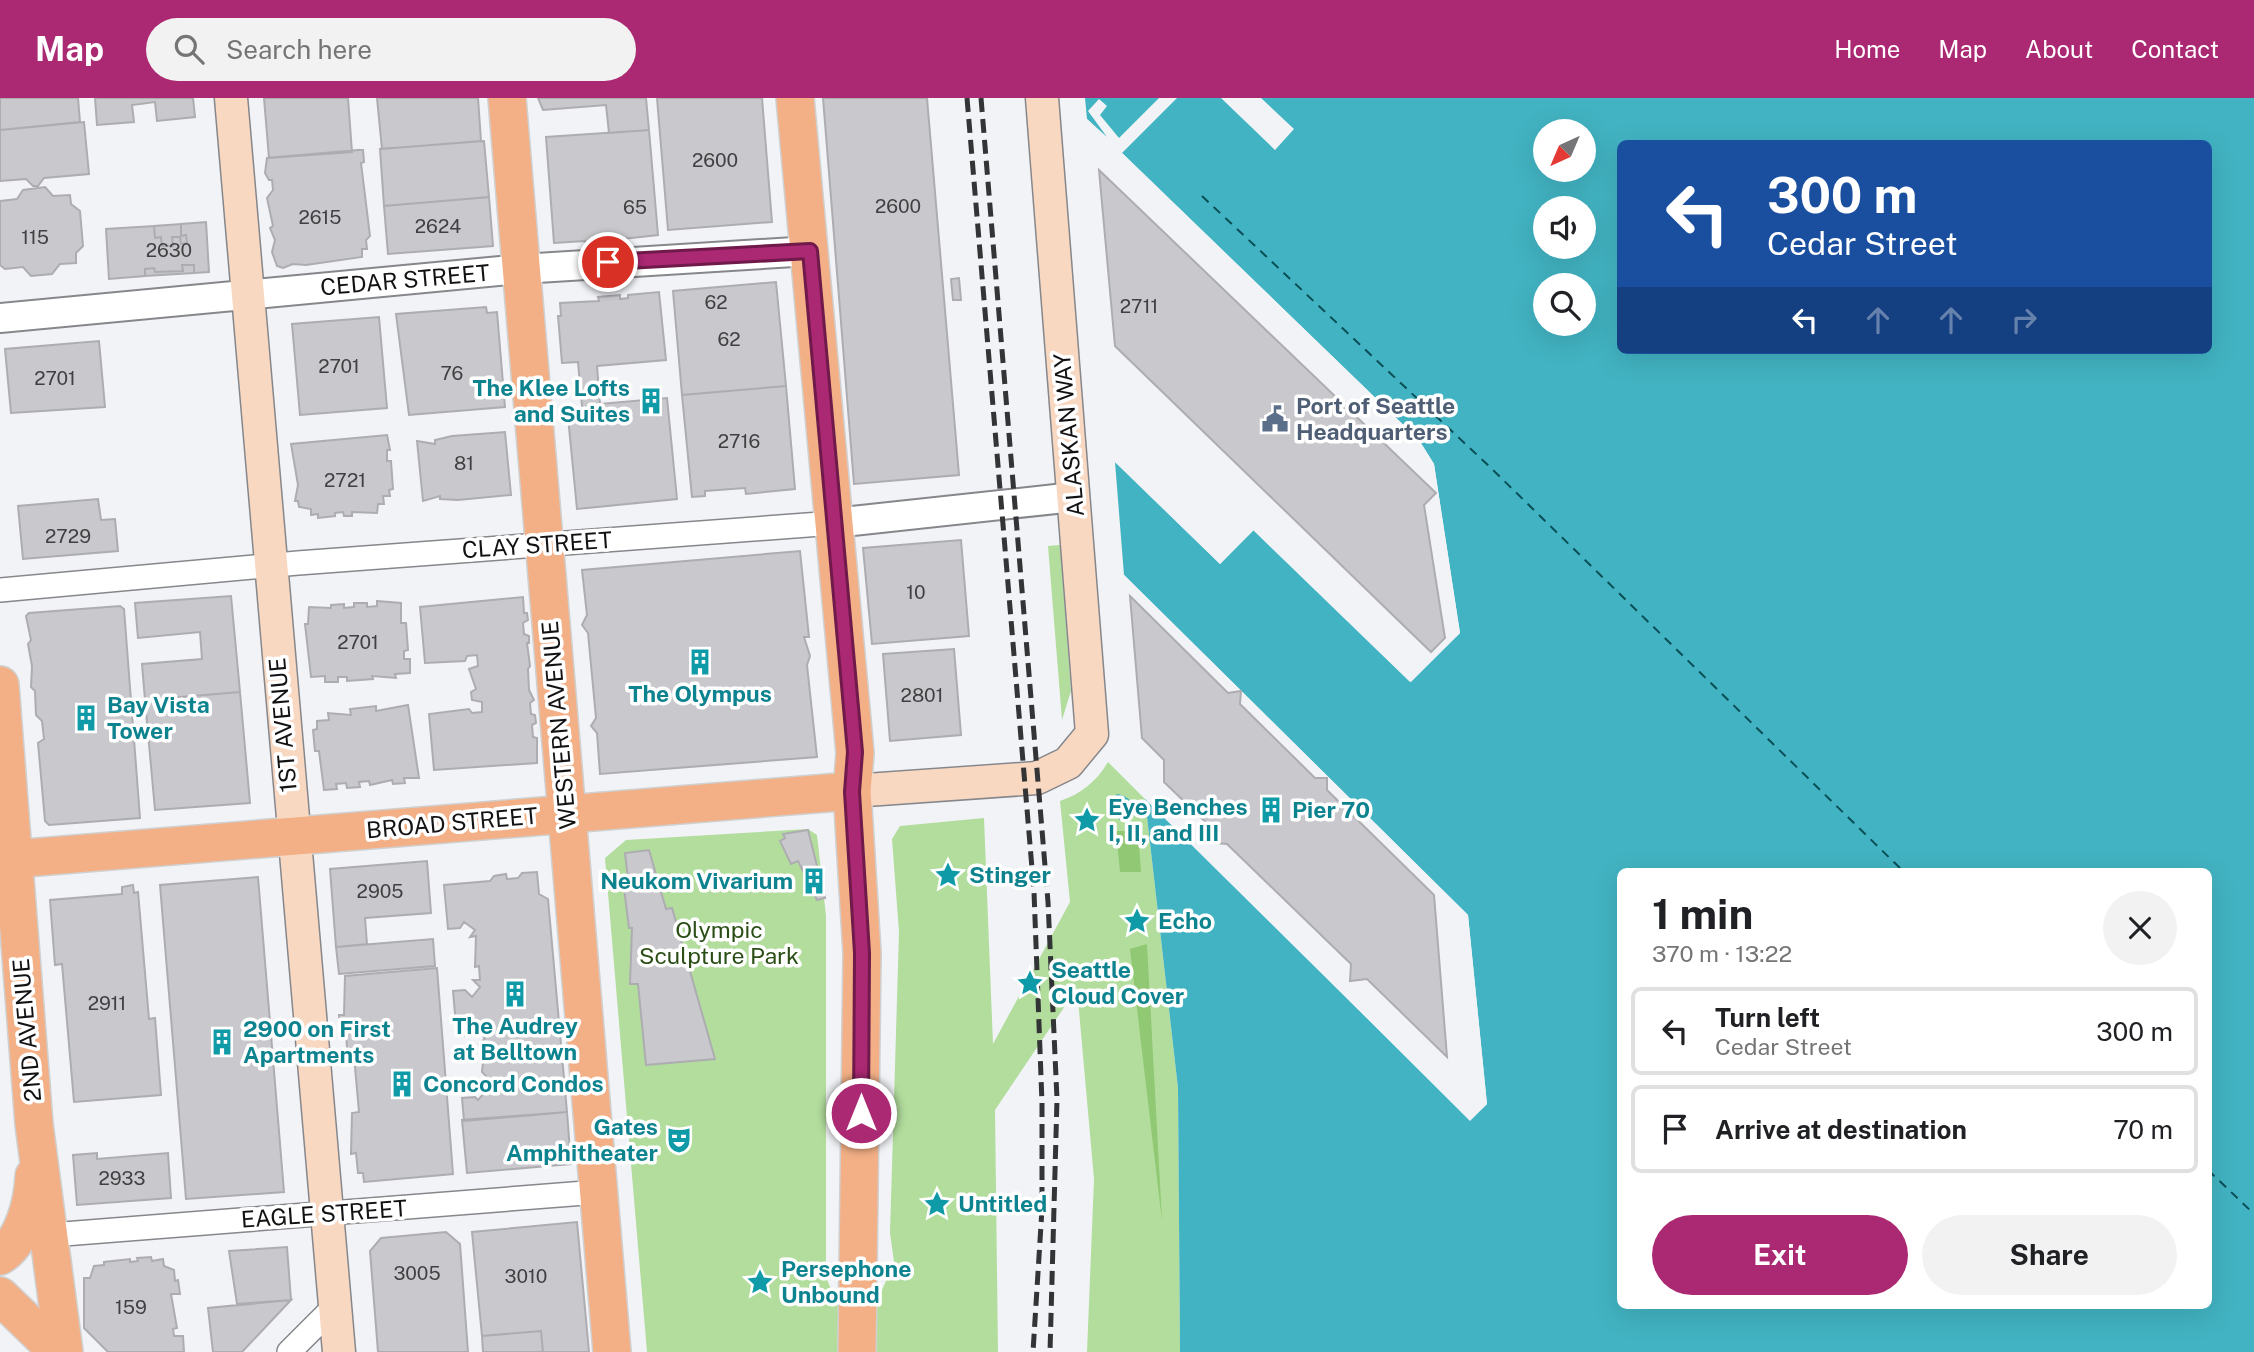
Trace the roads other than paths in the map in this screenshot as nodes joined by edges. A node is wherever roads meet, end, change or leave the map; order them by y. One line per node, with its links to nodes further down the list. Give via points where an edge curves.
1 (231, 98): 7 (main road, 1ST AVENUE)
2 (507, 98): 6 (main road, WESTERN AVENUE)
3 (795, 98): 5 (main road)
4 (1042, 98): 9 (main road, ALASKAN WAY)
5 (810, 251): 6 (street, CEDAR STREET); 10 (main road)
6 (521, 269): 7 (street, CEDAR STREET); 11 (main road, WESTERN AVENUE)
7 (247, 295): 8 (street, CEDAR STREET); 12 (main road, 1ST AVENUE)
8 (0, 318)
9 (1074, 497): 10 (street, CLAY STREET); 15 (main road, ALASKAN WAY, via 1092,734)
10 (834, 523): 11 (street, CLAY STREET); 16 (main road, via 855,752)
11 (544, 545): 12 (street, CLAY STREET); 17 (main road, WESTERN AVENUE)
12 (269, 565): 13 (street, CLAY STREET); 18 (main road, 1ST AVENUE)
13 (0, 590)
14 (0, 685): 19 (main road, 2ND AVENUE)
15 (1069, 763): 16 (main road, BROAD STREET, via 1037,778)
16 (852, 792): 17 (main road, BROAD STREET); 32 (main road, via 862,953)
17 (567, 813): 18 (main road, BROAD STREET); 21 (main road, WESTERN AVENUE)
18 (293, 836): 19 (main road, BROAD STREET); 22 (main road, 1ST AVENUE)
19 (6, 859): 20 (main road, 2ND AVENUE)
20 (34, 1124): 23 (main road, 2ND AVENUE); 24 (main road, 2ND AVENUE, via 32,1195 21,1229)
21 (598, 1192): 22 (street, EAGLE STREET); 31 (main road, WESTERN AVENUE)
22 (325, 1214): 23 (street, EAGLE STREET); 26 (main road, 1ST AVENUE)
23 (51, 1235): 28 (main road, 2ND AVENUE)
24 (0, 1256)
25 (0, 1296): 27 (main road)
26 (335, 1306): 29 (street); 30 (main road, 1ST AVENUE)
27 (58, 1352)
28 (64, 1352)
29 (289, 1352)
30 (339, 1352)
31 (612, 1352)
32 (857, 1352)

